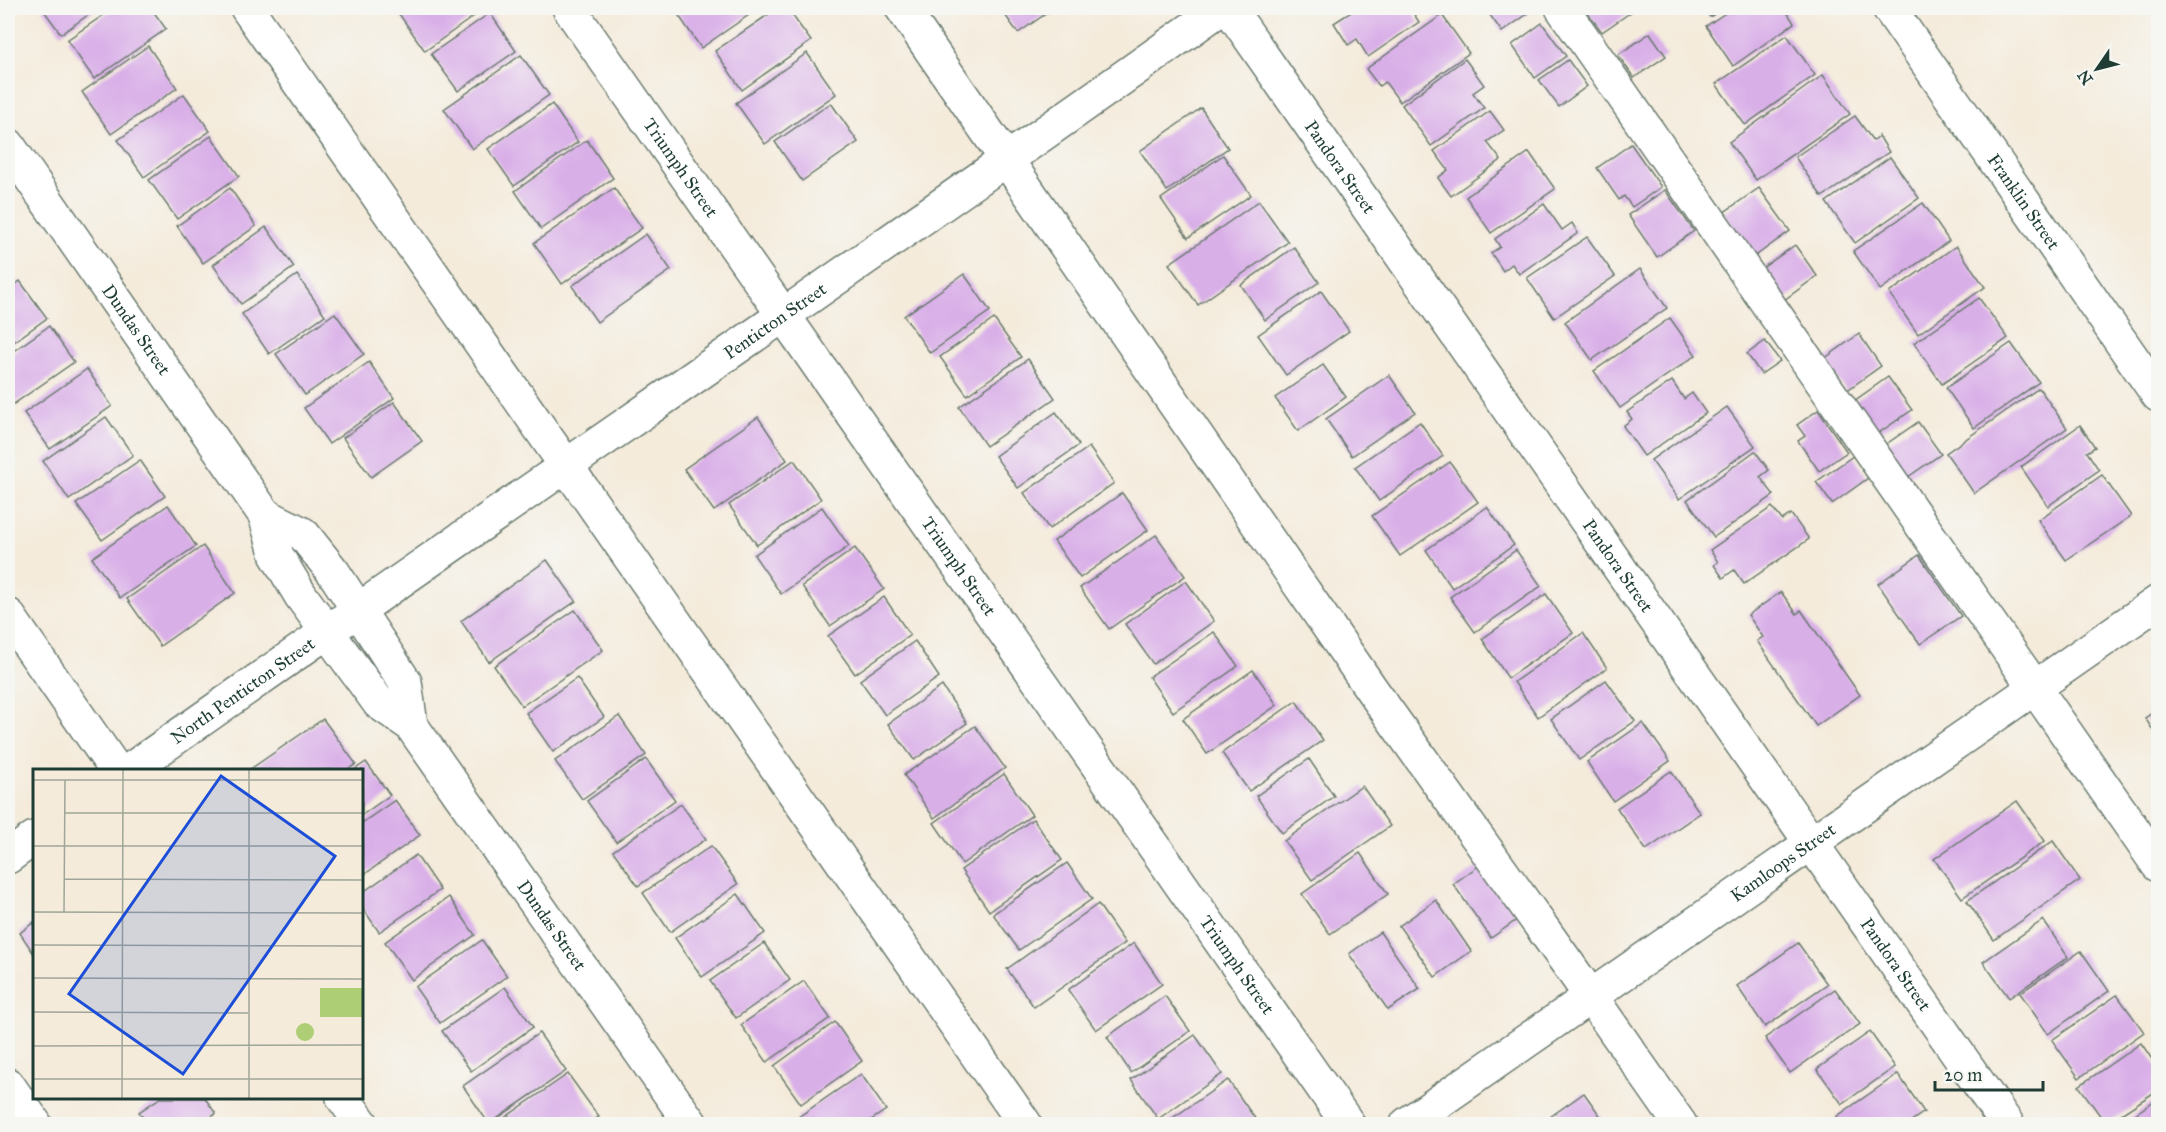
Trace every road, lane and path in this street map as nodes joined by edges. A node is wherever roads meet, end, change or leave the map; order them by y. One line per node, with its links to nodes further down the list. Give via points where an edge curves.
1 (247, 8): 12 (street)
2 (568, 8): 10 (street, Triumph Street)
3 (902, 8): 9 (street)
4 (1221, 8): 9 (street, Penticton Street)
5 (1229, 8): 23 (street, Pandora Street)
6 (1562, 8): 18 (street)
7 (1889, 8): 11 (street, Franklin Street)
8 (8, 145): 13 (street, Dundas Street)
9 (1008, 161): 10 (street, Penticton Street); 26 (street, via 1372,690)
10 (783, 317): 12 (street, Penticton Street); 33 (street, Triumph Street)
11 (2158, 395)
12 (566, 466): 15 (street, Penticton Street); 32 (street)
13 (265, 515): 15 (street, Dundas Street, via 303,534); 17 (street, Dundas Street, via 277,556)
14 (2158, 602): 18 (street, Kamloops Street)
15 (358, 609): 17 (street, Penticton Street); 19 (street, Dundas Street, via 405,682)
16 (8, 615): 20 (street)
17 (326, 632): 19 (street, Dundas Street, via 379,703); 21 (street, North Penticton Street)
18 (2035, 687): 23 (street, Kamloops Street); 25 (street)
19 (411, 725): 31 (street, Dundas Street)
20 (115, 769)
21 (133, 769)
22 (33, 839): 24 (street)
23 (1812, 844): 26 (street, Kamloops Street); 36 (street, Pandora Street)
24 (8, 857)
25 (2158, 865)
26 (1591, 996): 34 (street, Kamloops Street); 35 (street)
27 (8, 1085): 29 (street)
28 (345, 1099): 30 (street)
29 (35, 1125)
30 (362, 1125)
31 (691, 1125)
32 (1024, 1125)
33 (1348, 1125)
34 (1407, 1125)
35 (1680, 1125)
36 (2007, 1125)

